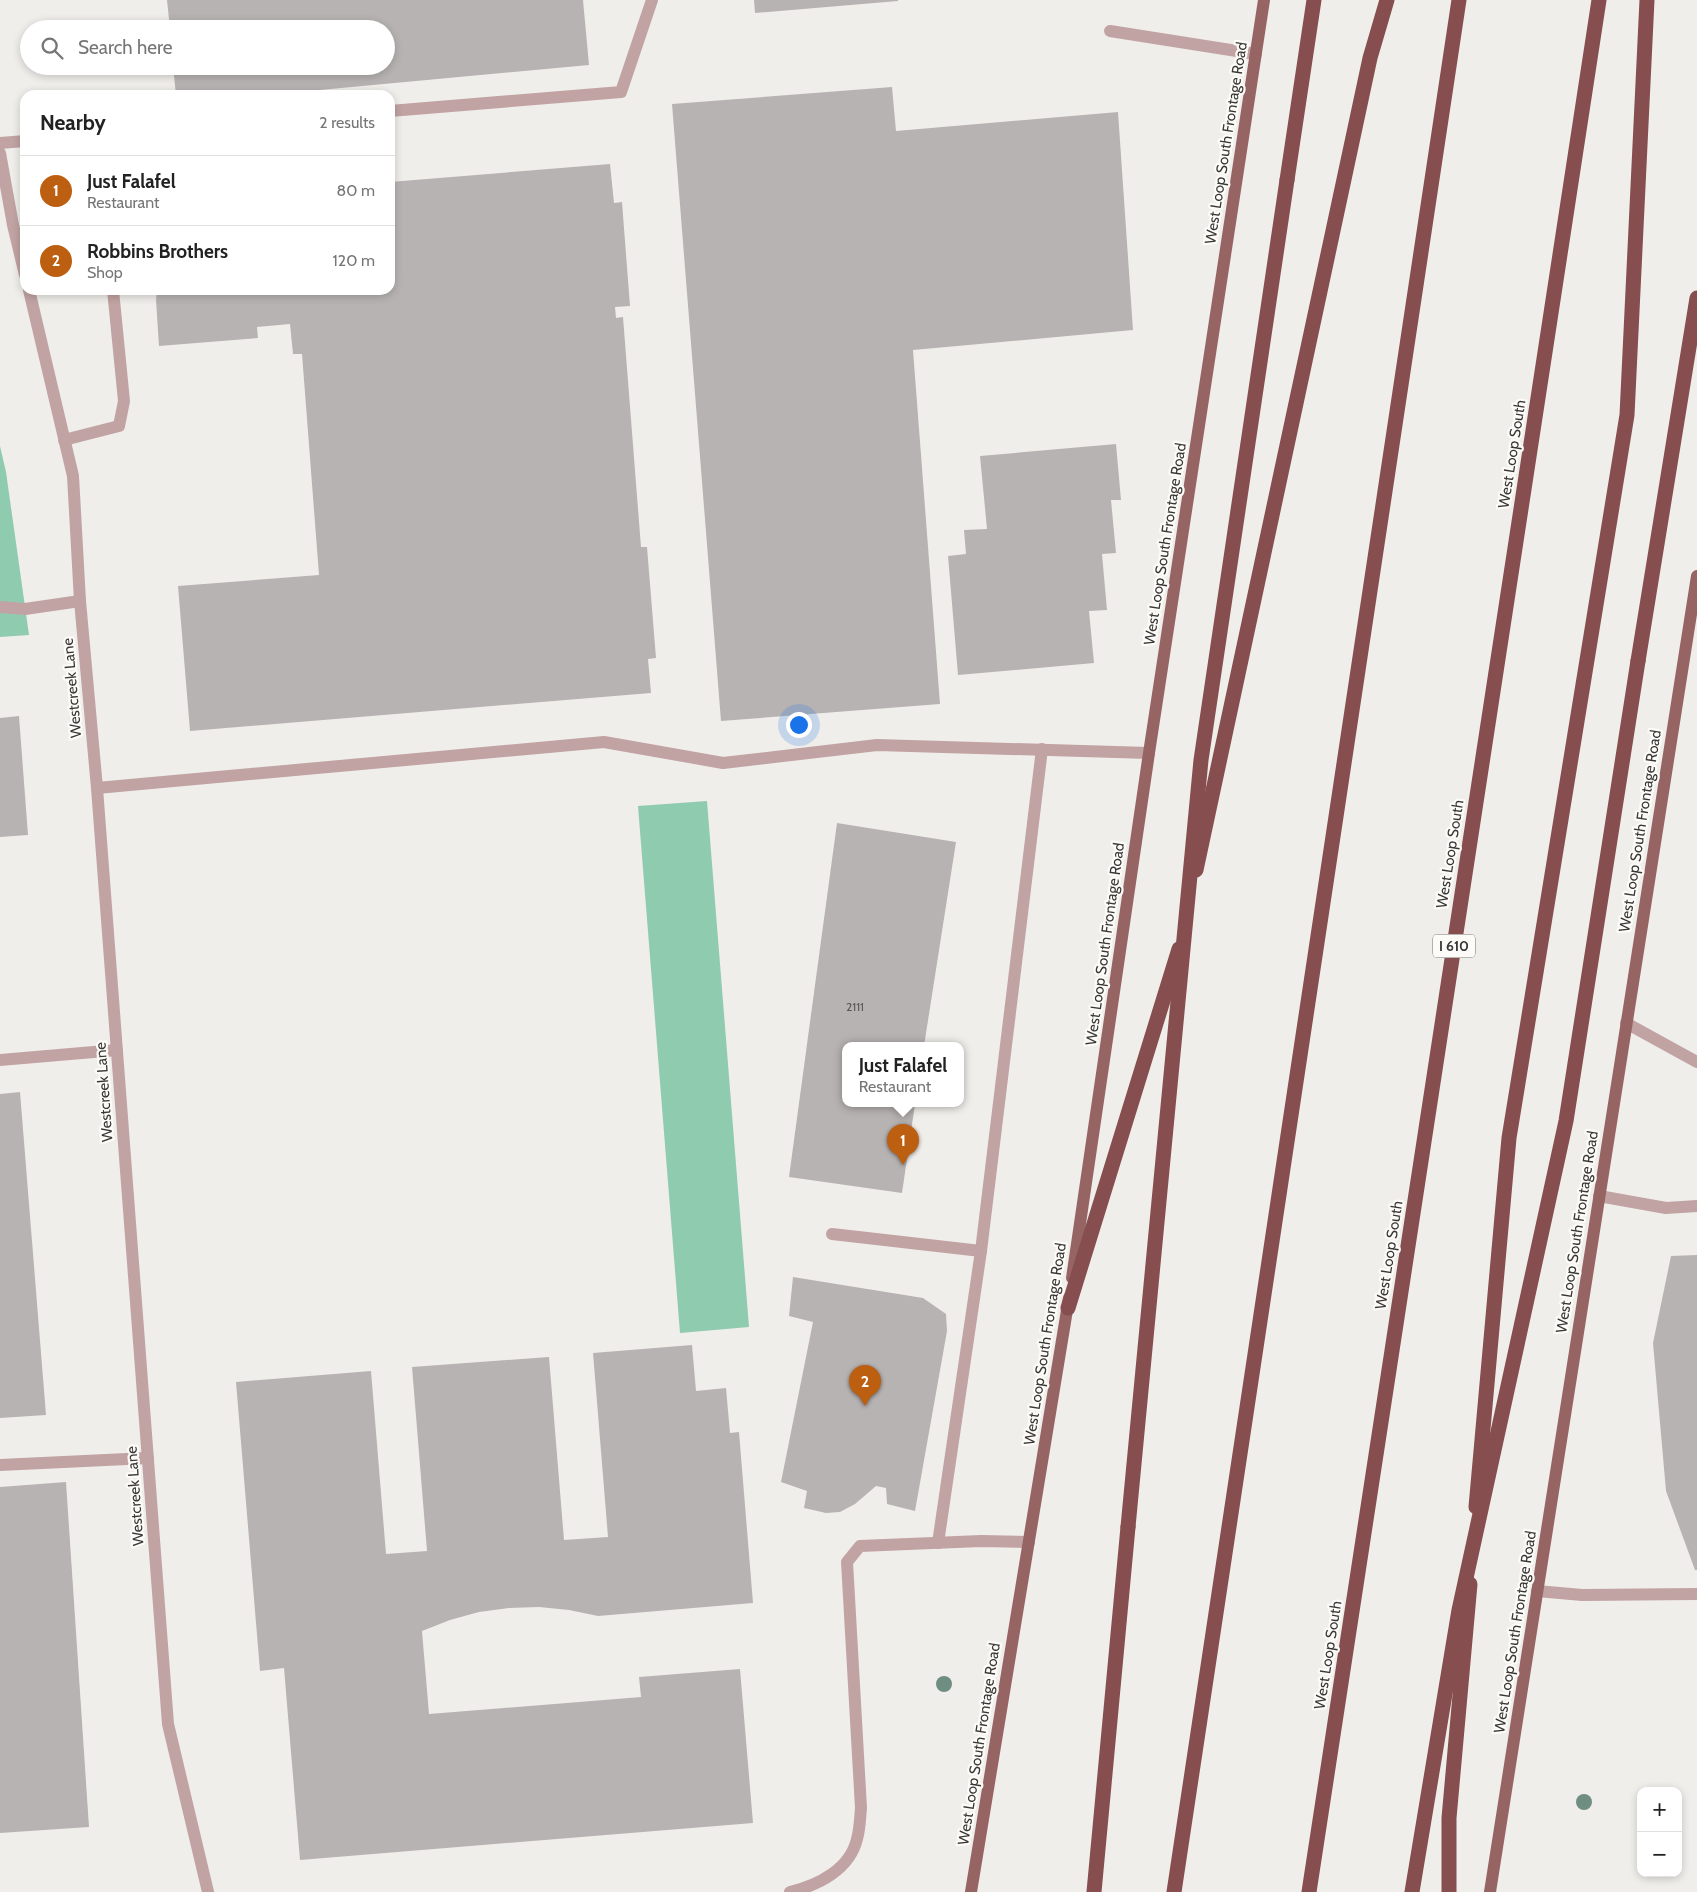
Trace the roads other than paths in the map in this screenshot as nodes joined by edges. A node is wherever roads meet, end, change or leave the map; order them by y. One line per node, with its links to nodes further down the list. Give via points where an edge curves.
1 (652, 0): 10 (street, via 621,92)
2 (1264, 0): 9 (main road, West Loop South Frontage Road)
3 (1314, 0): 43 (highway, bridge, via 1201,760)
4 (1388, 0): 33 (highway, via 1370,58 1177,956)
5 (1459, 0): 44 (highway)
6 (1599, 0): 45 (highway, West Loop South / I 610)
7 (1647, 0): 47 (highway, via 1627,415 1508,1138 1449,1818)
8 (1110, 31): 9 (street)
9 (1256, 54): 23 (main road, West Loop South Frontage Road)
10 (395, 111)
11 (20, 140): 12 (street)
12 (0, 142)
13 (0, 153): 14 (street)
14 (19, 224)
15 (29, 295): 18 (street, Westcreek Lane)
16 (113, 295): 18 (street, via 124,401 119,426)
17 (1697, 298): 46 (highway, bridge, via 1566,1121 1459,1610)
18 (64, 440): 20 (street, Westcreek Lane, via 73,476)
19 (1697, 576): 25 (main road, West Loop South Frontage Road)
20 (80, 601): 21 (street, via 25,609); 24 (street, Westcreek Lane)
21 (0, 607)
22 (1042, 749): 23 (street); 24 (street, via 877,745 723,763 604,742); 32 (street)
23 (1149, 753): 33 (main road, West Loop South Frontage Road)
24 (97, 788): 26 (street, Westcreek Lane)
25 (1626, 1023): 28 (street); 29 (main road, West Loop South Frontage Road)
26 (117, 1050): 27 (street); 34 (street, Westcreek Lane)
27 (0, 1060)
28 (1697, 1062)
29 (1599, 1196): 30 (street, via 1666,1208); 38 (main road, West Loop South Frontage Road)
30 (1697, 1206)
31 (832, 1234): 32 (street)
32 (982, 1251): 37 (street)
33 (1068, 1308): 36 (main road, West Loop South Frontage Road)
34 (148, 1458): 35 (street); 40 (street, Westcreek Lane, via 168,1724)
35 (0, 1465)
36 (1029, 1542): 37 (street); 42 (main road, West Loop South Frontage Road)
37 (938, 1543): 41 (street, via 860,1546 847,1562 862,1808 857,1840 848,1860 832,1874 809,1888)
38 (1537, 1591): 39 (street, via 1582,1595); 48 (main road, West Loop South Frontage Road)
39 (1697, 1594)
40 (208, 1892)
41 (790, 1892)
42 (971, 1892)
43 (1094, 1892)
44 (1174, 1892)
45 (1310, 1892)
46 (1412, 1892)
47 (1449, 1892)
48 (1490, 1892)

